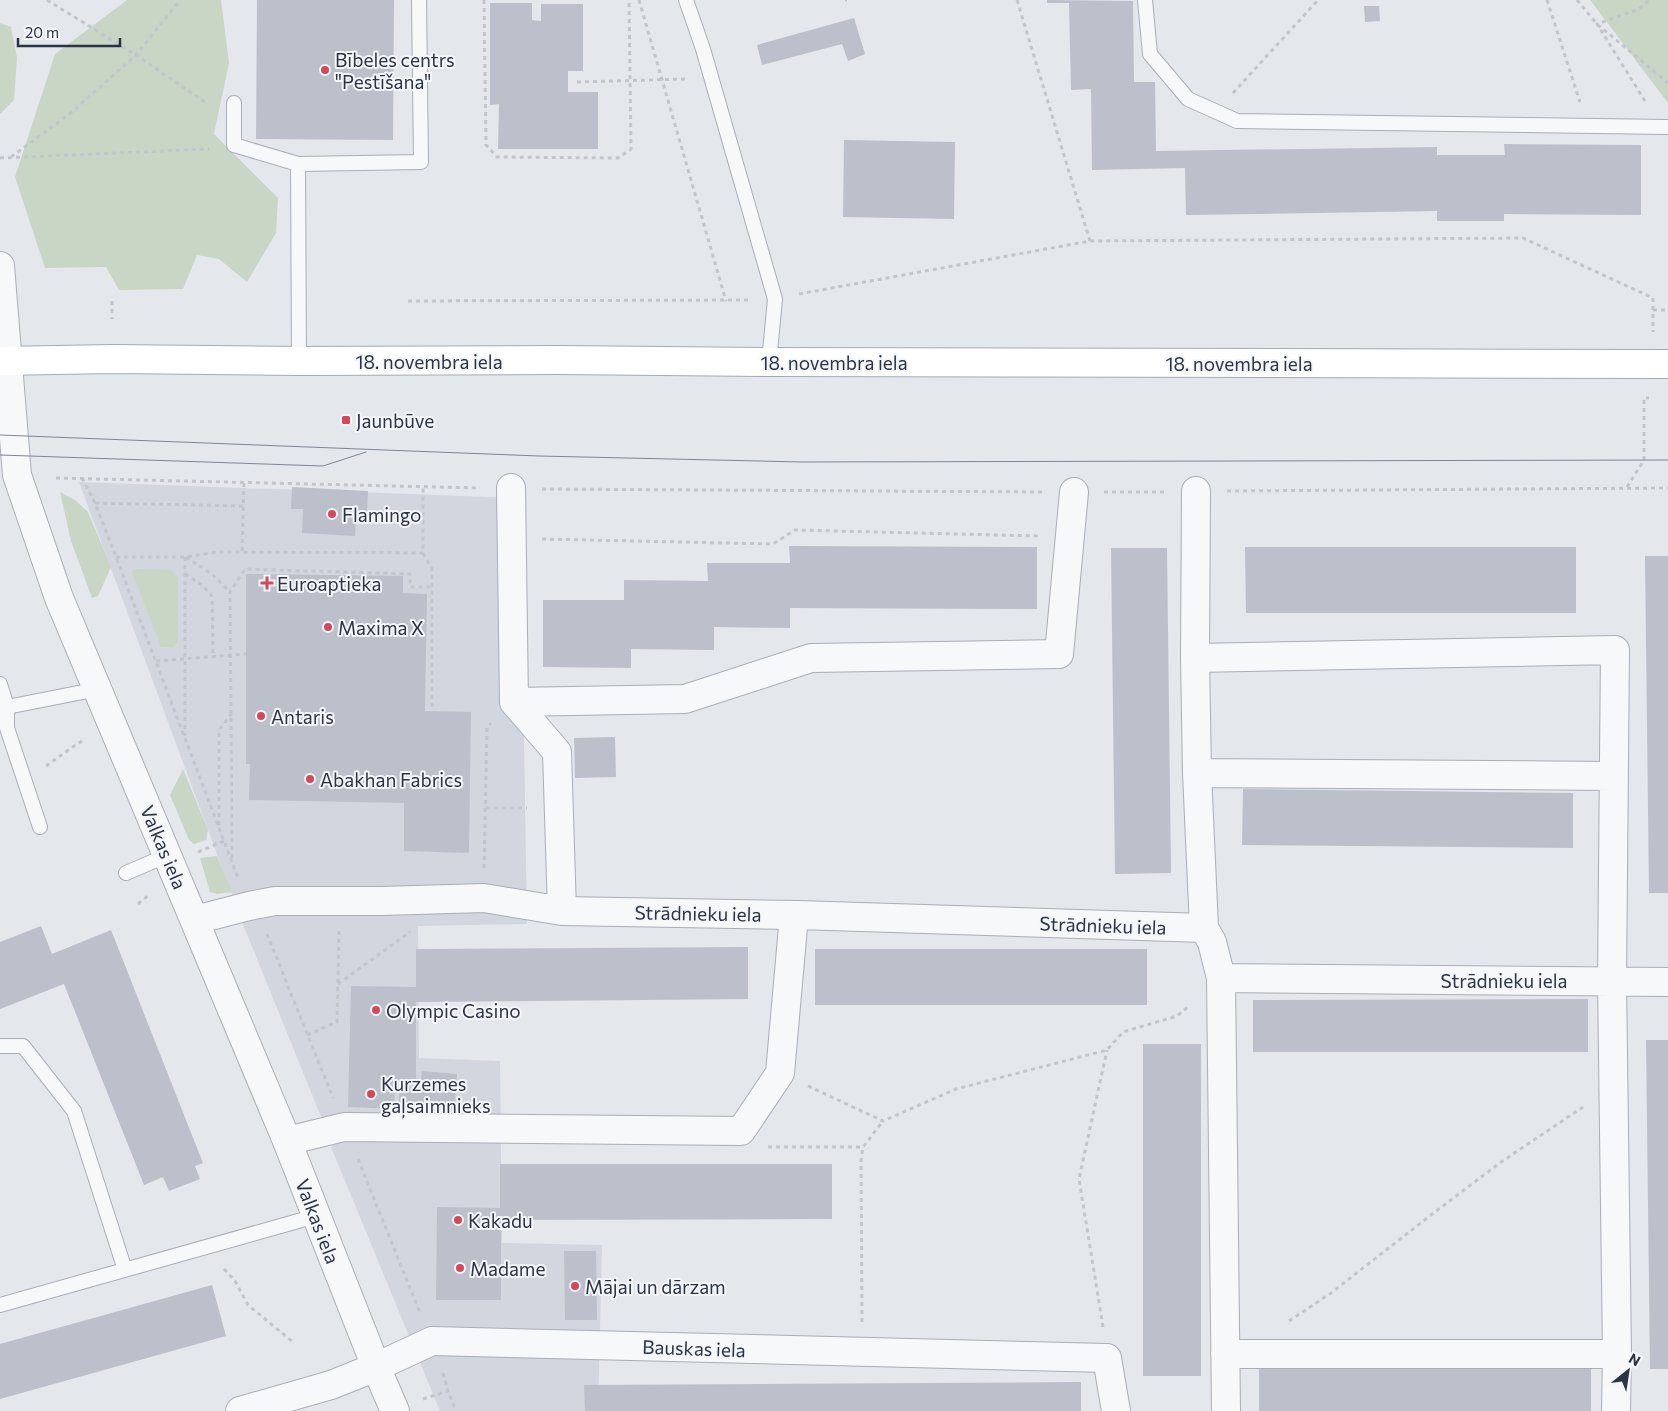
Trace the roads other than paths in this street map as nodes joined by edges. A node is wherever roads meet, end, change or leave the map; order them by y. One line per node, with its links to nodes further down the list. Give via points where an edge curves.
1 (420, 0): 6 (lane, via 421,162)
2 (686, 0): 10 (lane, via 712,78 775,299)
3 (1145, 0): 5 (lane, via 1150,54 1188,99 1237,121)
4 (234, 103): 6 (lane, via 234,145)
5 (1664, 127)
6 (298, 164): 9 (lane)
7 (0, 266): 8 (street, Valkas iela)
8 (4, 361): 9 (main road, 18. novembra iela); 17 (street, Valkas iela, via 17,475 59,598)
9 (299, 361): 10 (main road, 18. novembra iela)
10 (769, 362): 11 (main road, 18. novembra iela)
11 (1668, 364)
12 (511, 488): 18 (street)
13 (1196, 491): 15 (street)
14 (1074, 492): 18 (street, via 1059,654 811,658 685,698)
15 (1195, 658): 20 (street); 21 (street, via 1616,650)
16 (0, 684): 19 (lane)
17 (98, 688): 19 (lane); 23 (street, Valkas iela)
18 (514, 702): 25 (street, via 556,752)
19 (7, 707): 22 (lane, via 7,728)
20 (1196, 773): 21 (street); 28 (street)
21 (1613, 776): 30 (street)
22 (40, 827)
23 (168, 856): 24 (lane); 27 (street, Valkas iela)
24 (126, 873)
25 (562, 911): 26 (street, Strādnieku iela); 27 (street, Strādnieku iela, via 484,898 275,901)
26 (798, 915): 28 (street, Strādnieku iela); 33 (street, via 793,927 780,1073 741,1131 344,1127)
27 (195, 920): 33 (street, Valkas iela)
28 (1204, 928): 29 (street, via 1212,942)
29 (1221, 978): 30 (street, Strādnieku iela); 37 (street)
30 (1612, 981): 31 (street, Strādnieku iela); 38 (street)
31 (1668, 982)
32 (0, 1046): 35 (lane, via 23,1046 74,1111)
33 (287, 1142): 34 (street, Valkas iela)
34 (316, 1216): 35 (lane); 39 (street, Valkas iela)
35 (125, 1270): 36 (lane)
36 (0, 1305)
37 (1225, 1354): 38 (street); 43 (street)
38 (1617, 1354): 44 (street)
39 (376, 1367): 40 (street, Valkas iela); 41 (street, Bauskas iela, via 331,1385); 42 (street, Bauskas iela, via 432,1341 1108,1358)
40 (405, 1407)
41 (240, 1411)
42 (1116, 1411)
43 (1226, 1411)
44 (1616, 1411)

